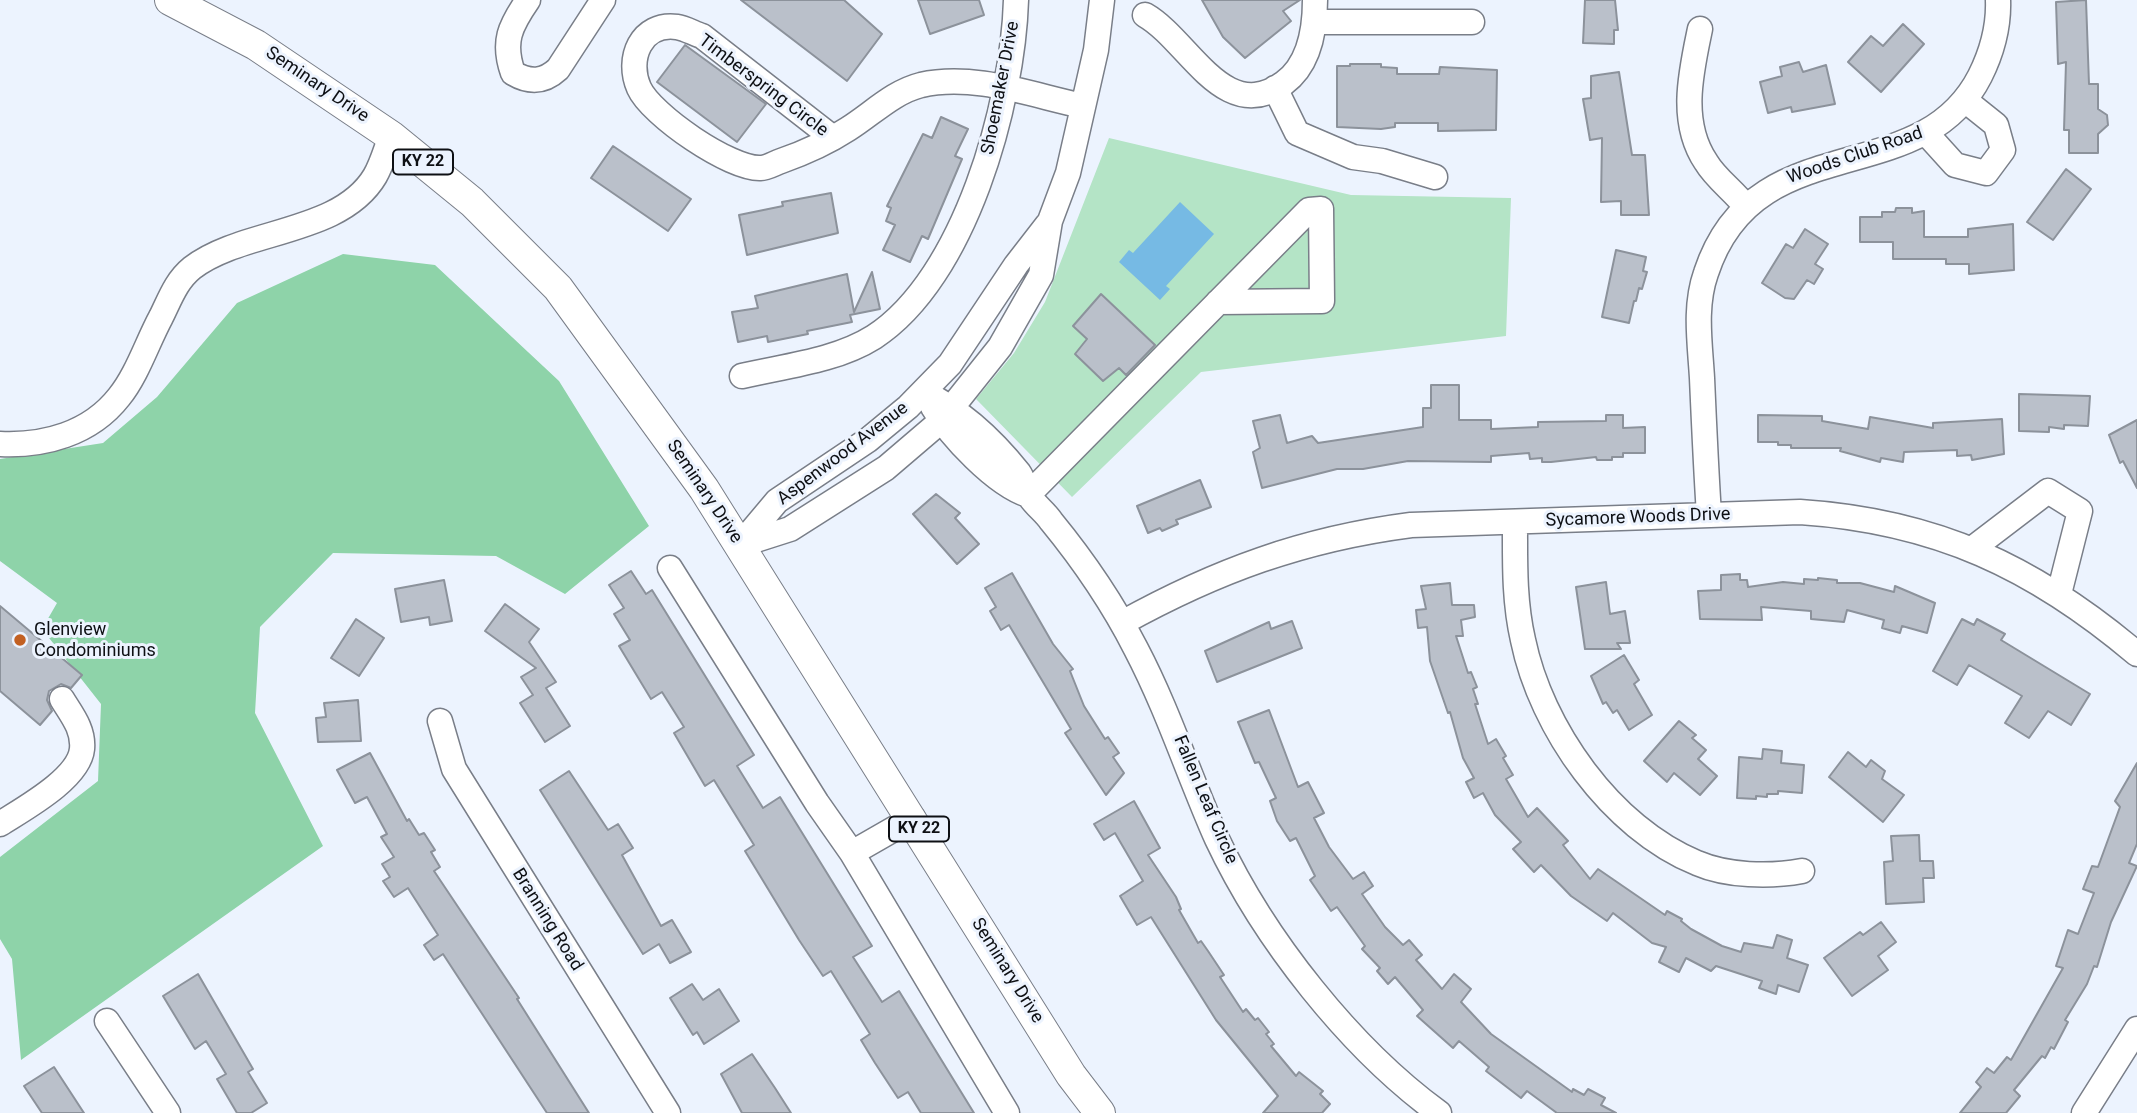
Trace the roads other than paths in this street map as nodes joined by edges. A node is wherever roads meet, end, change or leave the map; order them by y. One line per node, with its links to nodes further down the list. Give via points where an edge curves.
1 (170, 0): 7 (main road, Seminary Drive / KY 22)
2 (528, 0): 3 (street, via 509,27 506,44 513,73 535,80 558,69)
3 (603, 0)
4 (1016, 0): 13 (street, Shoemaker Drive)
5 (1102, 0): 15 (street, Aspenwood Avenue)
6 (1998, 0): 14 (street, Woods Club Road, via 1989,58)
7 (205, 7): 17 (main road, Seminary Drive / KY 22)
8 (1315, 11): 10 (street); 12 (street, via 1307,51 1295,74)
9 (1145, 15): 12 (street, via 1161,24 1215,82 1233,93 1251,96)
10 (1472, 22)
11 (1700, 29): 20 (street, via 1690,77 1693,129 1706,162)
12 (1275, 88): 19 (street, via 1297,133 1353,157)
13 (1004, 89): 15 (street, Timberspring Circle); 18 (street, Timberspring Circle, via 945,81 919,86 893,97); 23 (street, Shoemaker Drive, via 985,169 955,240 912,303 873,338 844,352)
14 (1966, 101): 16 (street, Woods Club Road); 16 (street, via 1996,125 2003,150 1986,173 1955,165)
15 (1083, 106): 21 (street, Aspenwood Avenue, via 1068,173)
16 (1926, 133): 20 (street, Woods Club Road, via 1796,175 1770,187)
17 (391, 136): 26 (street, via 374,177 355,197 320,220 222,250 192,269 176,286 119,398 90,424 60,439); 30 (main road, Seminary Drive / KY 22, via 472,201 558,288)
18 (833, 138): 18 (street, Timberspring Circle, via 797,157 761,168 722,158 670,121 639,90 633,63 637,46 648,32 677,27 702,36)
19 (1435, 177)
20 (1746, 207): 28 (street, Woods Club Road, via 1723,234 1700,294)
21 (1050, 221): 24 (street, Aspenwood Avenue, via 950,364); 25 (street, Aspenwood Avenue, via 1041,275 1000,347)
22 (1218, 302): 22 (street, via 1309,210 1321,209 1322,301); 27 (street)
23 (742, 376)
24 (923, 391): 25 (street, Fallen Leaf Circle); 30 (street, Aspenwood Avenue, via 868,440 777,500)
25 (948, 414): 27 (street, Fallen Leaf Circle, via 978,428 1021,476); 30 (street, Aspenwood Avenue, via 887,468 849,494 790,530)
26 (0, 444)
27 (1028, 495): 34 (street, Fallen Leaf Circle, via 1051,520)
28 (1709, 515): 29 (street, Sycamore Woods Drive); 31 (street, Sycamore Woods Drive, via 1837,514 1919,531)
29 (1515, 523): 34 (street, Sycamore Woods Drive, via 1411,526 1305,544 1206,580); 41 (street, via 1515,587 1523,641 1543,704 1560,736 1612,805 1667,848 1698,864 1741,872)
30 (740, 545): 38 (main road, Seminary Drive / KY 22)
31 (1972, 549): 33 (street, Sycamore Woods Drive); 33 (street, via 2048,491 2080,511)
32 (670, 568): 40 (street)
33 (2059, 594): 35 (street, Sycamore Woods Drive)
34 (1122, 623): 49 (street, Fallen Leaf Circle, via 1175,732 1219,842 1288,958 1342,1025)
35 (2137, 654)
36 (62, 699): 39 (street, via 78,724 82,750 72,771)
37 (440, 721): 46 (street, Branning Road, via 454,769)
38 (912, 818): 40 (street); 48 (main road, Seminary Drive / KY 22, via 1071,1075)
39 (0, 824)
40 (852, 853): 47 (street)
41 (1802, 871)
42 (107, 1021): 45 (street)
43 (2137, 1029): 44 (street)
44 (2087, 1112)
45 (168, 1113)
46 (668, 1113)
47 (1007, 1113)
48 (1100, 1113)
49 (1439, 1113)

